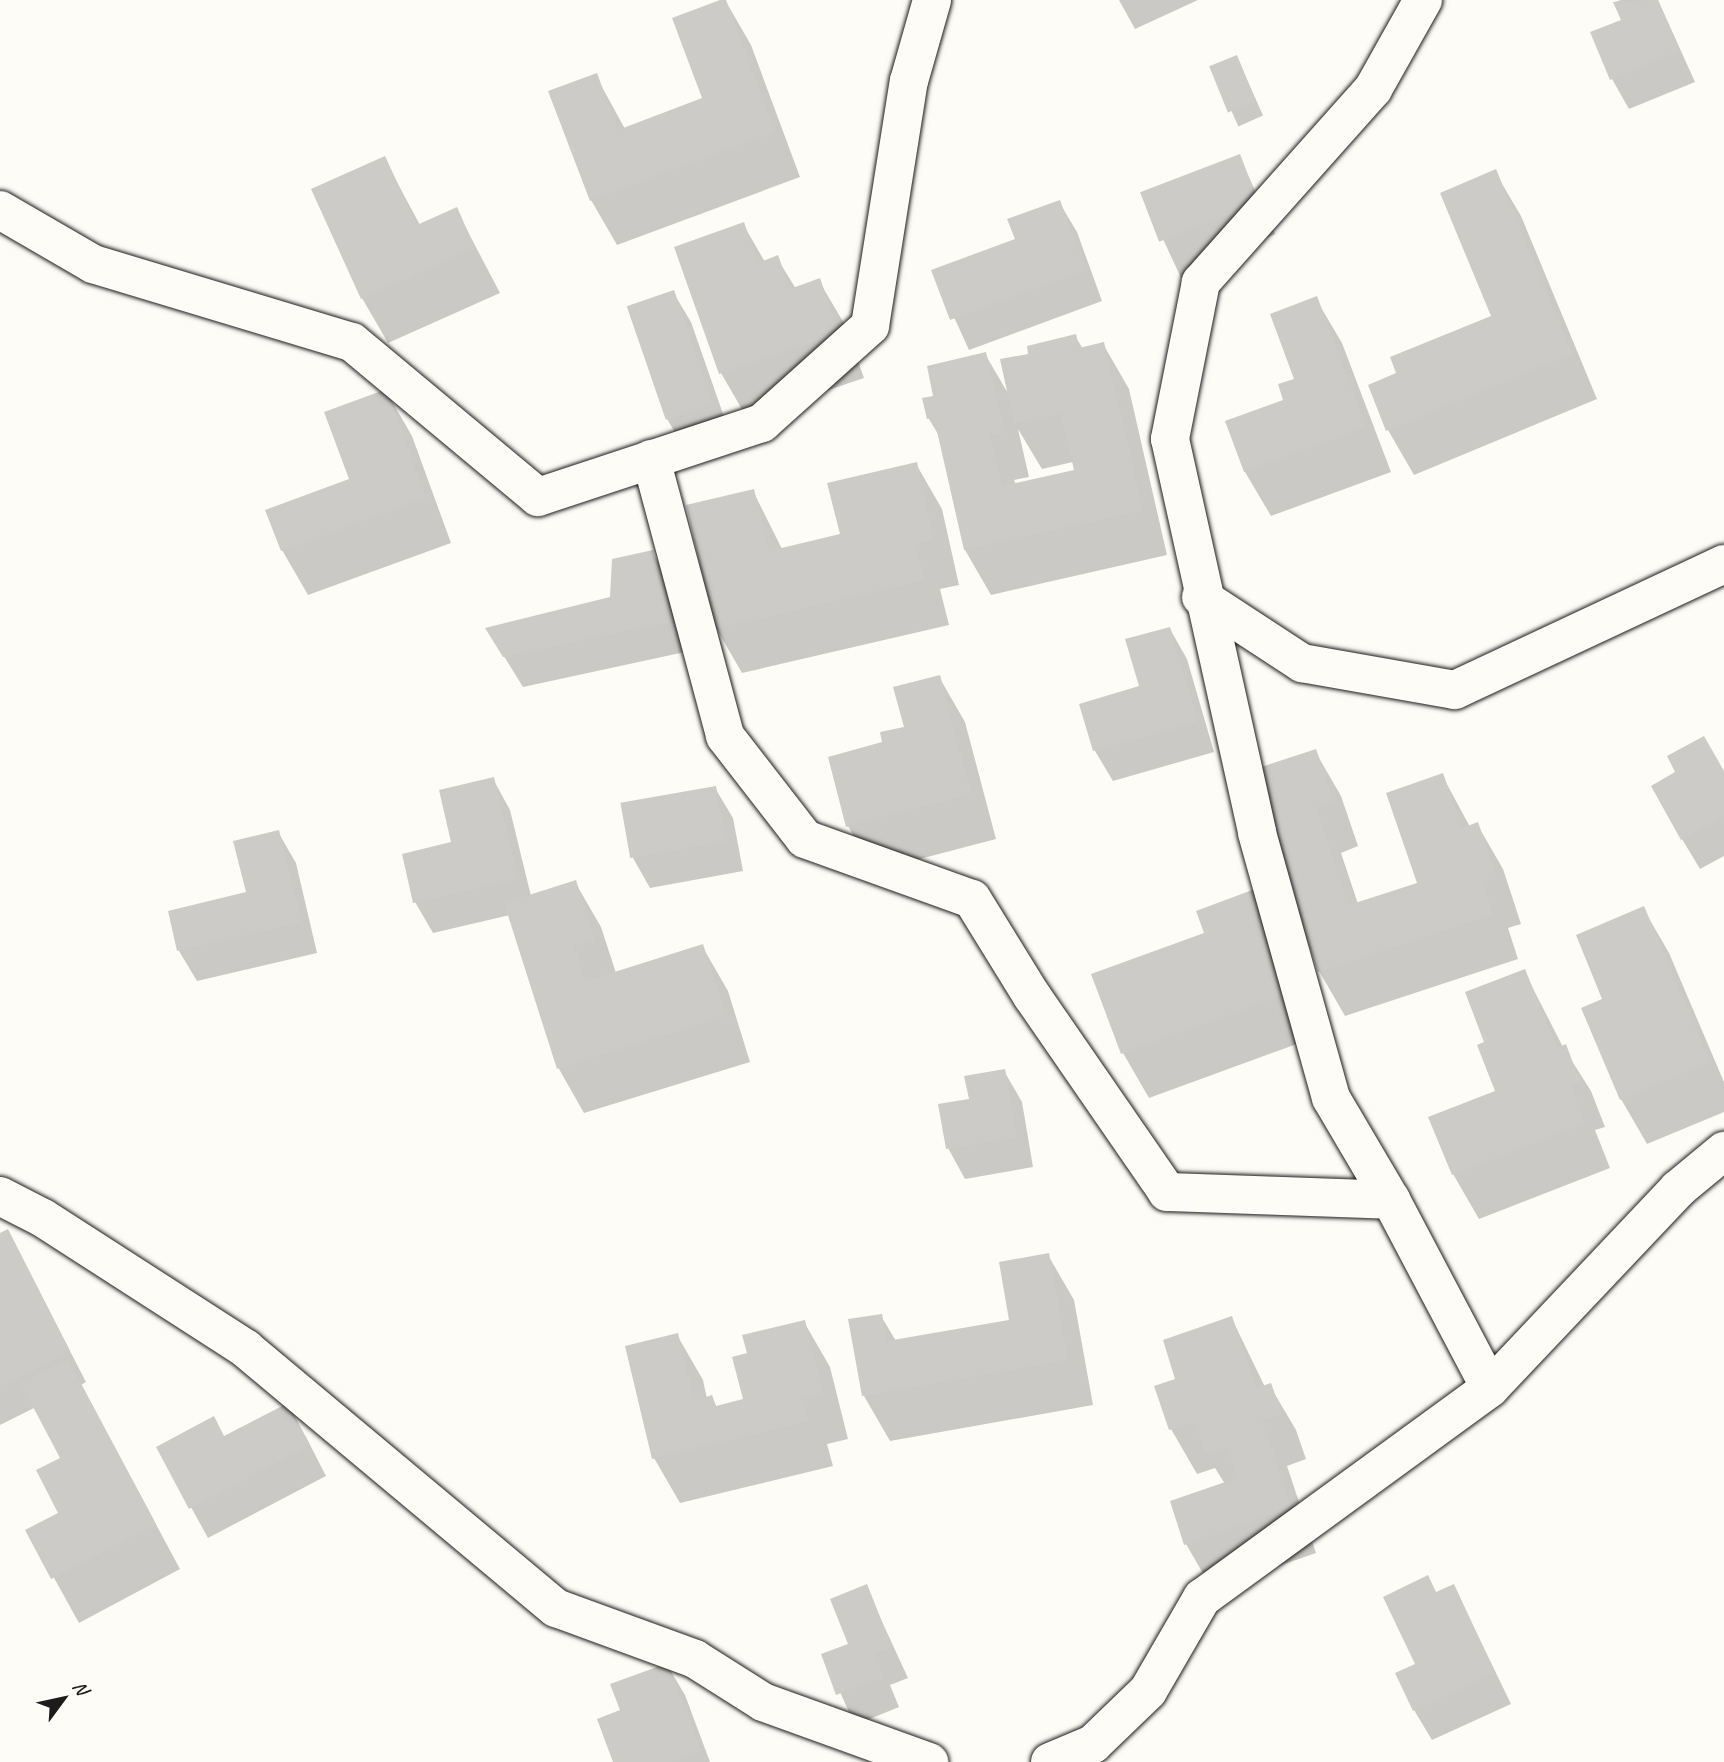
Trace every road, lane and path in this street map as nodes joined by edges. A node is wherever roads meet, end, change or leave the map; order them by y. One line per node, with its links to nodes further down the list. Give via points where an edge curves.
1 (932, 0): 4 (street, via 909,81 870,326 762,422)
2 (1423, 0): 6 (street, via 1373,89 1201,282 1170,439)
3 (0, 210): 4 (street, via 93,264 352,342 538,497)
4 (651, 459): 9 (street, via 725,736 805,839 972,899 1032,996 1167,1192)
5 (1724, 565): 6 (street, via 1455,690 1302,663)
6 (1201, 597): 9 (street, via 1257,833 1331,1098)
7 (1724, 1152): 10 (street, via 1678,1189)
8 (0, 1196): 11 (street, via 43,1218 246,1349 556,1608 695,1659 762,1702)
9 (1391, 1199): 10 (street)
10 (1490, 1388): 12 (street, via 1202,1598 1148,1691 1093,1744)
11 (929, 1762)
12 (1050, 1762)

